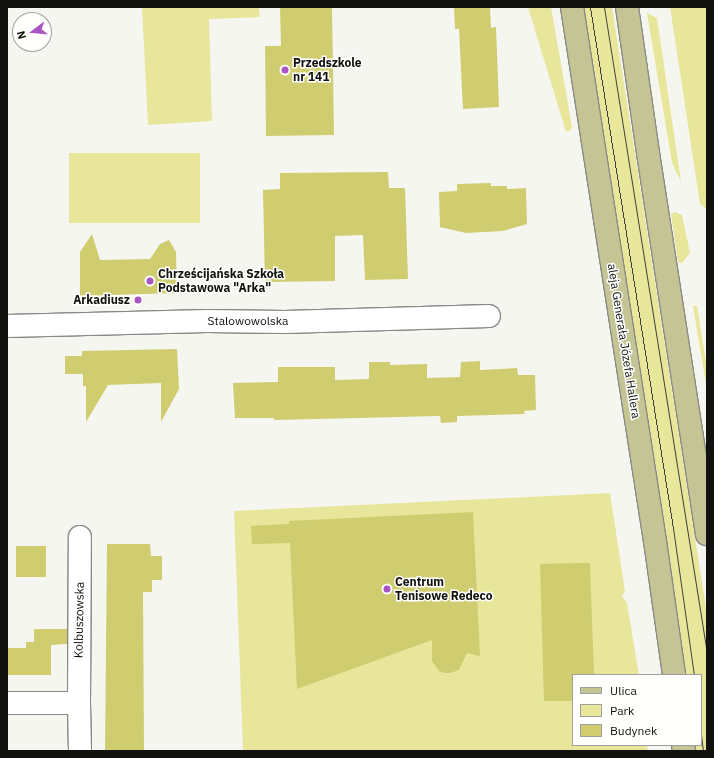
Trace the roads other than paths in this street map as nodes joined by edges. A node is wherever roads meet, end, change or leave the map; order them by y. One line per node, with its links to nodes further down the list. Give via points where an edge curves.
1 (572, 7): 7 (main road, aleja Generała Józefa Hallera)
2 (627, 7): 5 (main road)
3 (489, 316): 4 (street, Stalowowolska)
4 (7, 326)
5 (707, 534)
6 (80, 538): 9 (street, Kolbuszowska)
7 (674, 674)
8 (7, 703): 9 (street)
9 (79, 703): 10 (street, Kolbuszowska)
10 (80, 751)

